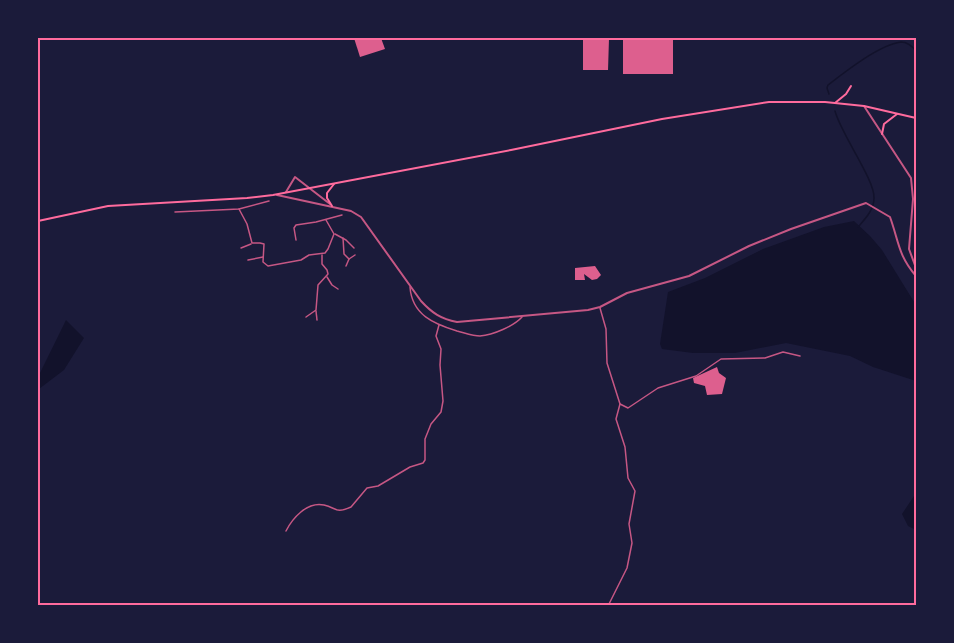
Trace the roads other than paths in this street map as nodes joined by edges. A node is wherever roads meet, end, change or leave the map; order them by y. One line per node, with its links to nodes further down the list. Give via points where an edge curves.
1 (851, 86): 2 (main road)
2 (835, 103): 3 (main road); 7 (main road, via 769,102 674,117)
3 (864, 106): 4 (main road); 6 (street)
4 (897, 114): 5 (main road); 6 (main road, via 884,124)
5 (916, 118)
6 (882, 134): 30 (street, via 911,178 909,249)
7 (334, 184): 8 (main road); 12 (main road, via 327,193)
8 (308, 188): 9 (main road); 9 (street, via 295,177); 12 (street)
9 (285, 193): 10 (main road)
10 (273, 195): 12 (street); 17 (main road, via 108,206)
11 (269, 201): 13 (street)
12 (332, 206): 33 (street, via 351,211 366,222)
13 (239, 209): 14 (street); 21 (street)
14 (175, 213)
15 (342, 215): 16 (street)
16 (326, 220): 18 (street); 20 (street, via 294,226)
17 (38, 221)
18 (334, 234): 19 (street); 24 (street)
19 (343, 238): 23 (street); 27 (street, via 344,254)
20 (296, 240)
21 (252, 243): 22 (street); 26 (street, via 264,244)
22 (241, 248)
23 (354, 248)
24 (322, 254): 26 (street, via 268,266); 31 (street)
25 (355, 255): 27 (street)
26 (264, 257): 28 (street)
27 (349, 259): 29 (street)
28 (248, 260)
29 (346, 266)
30 (916, 268)
31 (326, 276): 34 (street); 36 (street, via 318,285)
32 (916, 276): 35 (street, via 899,251 890,217 866,203 759,242 689,276 627,293)
33 (410, 287): 38 (street, via 432,313 444,320); 40 (street, via 418,311)
34 (338, 289)
35 (600, 307): 38 (street); 42 (street, via 608,363)
36 (316, 310): 37 (street); 39 (street)
37 (306, 317)
38 (523, 317): 40 (street, via 512,326 480,336)
39 (317, 320)
40 (439, 325): 43 (street, via 436,336 441,349 443,401 425,439 423,463 367,488 351,507 336,510 318,505 303,509)
41 (800, 356): 42 (street, via 783,352 765,358 721,359 696,376 658,388 628,408)
42 (620, 404): 44 (street, via 616,419 628,478 635,491 628,524 632,543 627,568)
43 (286, 531)
44 (608, 606)

